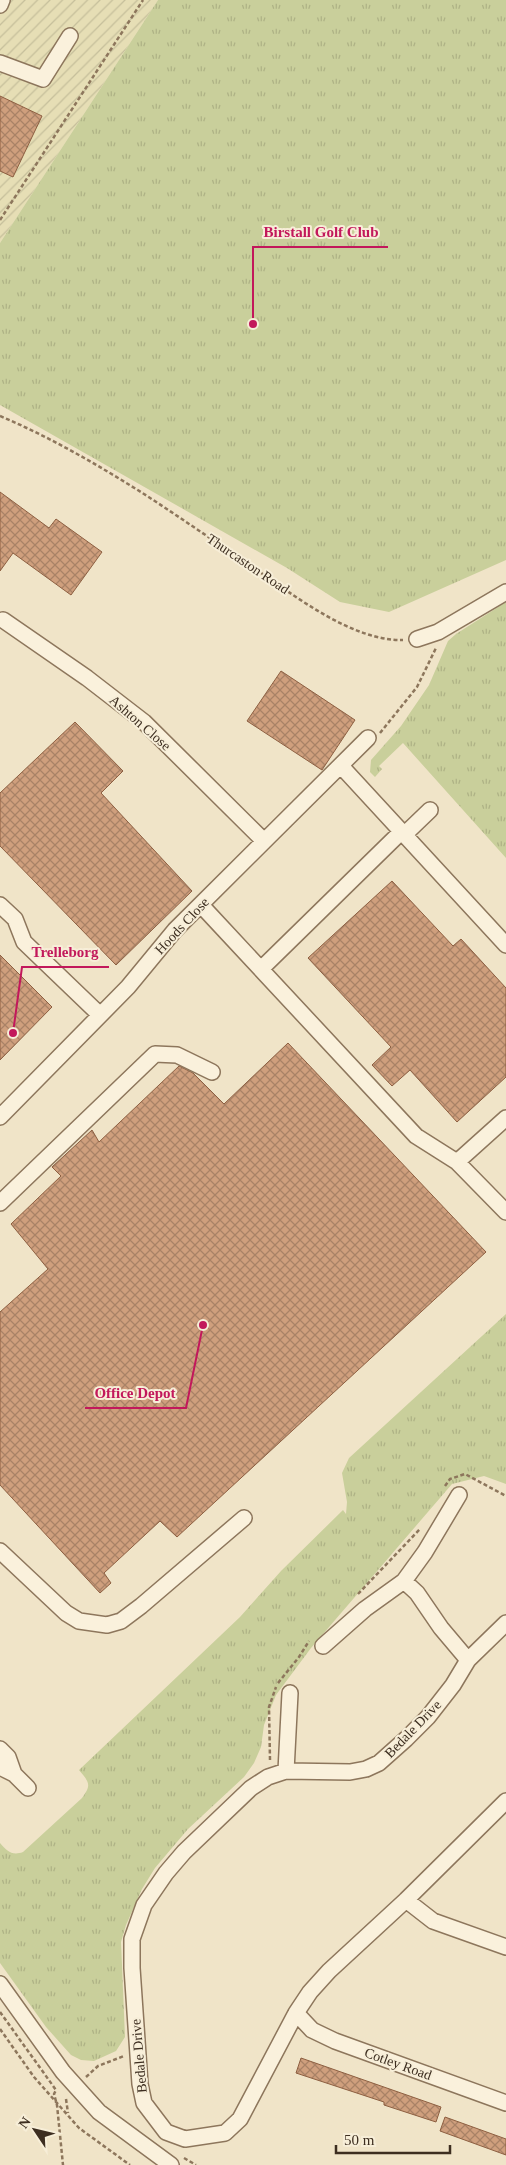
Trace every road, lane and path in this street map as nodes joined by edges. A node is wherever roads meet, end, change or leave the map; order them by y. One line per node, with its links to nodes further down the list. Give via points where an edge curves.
1 (2, 0): 3 (street)
2 (143, 0): 6 (path)
3 (0, 5)
4 (70, 36): 5 (street, via 43,79)
5 (0, 63)
6 (0, 220)
7 (0, 416): 11 (path, Thurcaston Road, via 38,433 144,494 323,613 365,633 385,638)
8 (506, 592): 10 (street)
9 (3, 620): 16 (street, Ashton Close, via 144,722)
10 (438, 632): 11 (street); 12 (path, via 437,646 417,687 379,734)
11 (417, 639)
12 (368, 738): 13 (street, Hoods Close)
13 (341, 766): 15 (street); 16 (street, Hoods Close)
14 (430, 810): 15 (street)
15 (403, 833): 19 (street); 20 (street)
16 (264, 841): 17 (street, Hoods Close)
17 (201, 904): 20 (street); 21 (street, Hoods Close)
18 (0, 905): 21 (street, via 15,920 24,942)
19 (506, 944)
20 (261, 969): 25 (street, via 416,1136)
21 (100, 1015): 23 (street, Hoods Close)
22 (212, 1072): 26 (street, via 177,1056 155,1054)
23 (0, 1116)
24 (506, 1118): 25 (street)
25 (458, 1162): 27 (street)
26 (0, 1203)
27 (506, 1212)
28 (458, 1495): 31 (street)
29 (244, 1518): 30 (street, via 141,1606 121,1621 107,1625 66,1614)
30 (0, 1551)
31 (404, 1581): 33 (street); 34 (street, via 417,1593)
32 (506, 1623): 34 (street, Bedale Drive)
33 (322, 1646)
34 (468, 1660): 38 (street, Bedale Drive, via 428,1717 379,1763 350,1772)
35 (290, 1693): 38 (street)
36 (0, 1749): 39 (street, via 8,1757)
37 (0, 1767): 39 (street)
38 (286, 1771): 48 (street, Bedale Drive, via 251,1788 184,1852 144,1904 132,1939)
39 (14, 1774): 40 (street)
40 (28, 1788)
41 (506, 1801): 42 (street, Bedale Drive)
42 (406, 1900): 43 (street, via 433,1921); 46 (street, Bedale Drive, via 329,1971)
43 (506, 1947)
44 (0, 1984): 56 (street, via 63,2072 100,2112)
45 (0, 2012): 52 (path, via 56,2090)
46 (296, 2013): 48 (street, Bedale Drive, via 240,2119 225,2133 185,2138 166,2132 144,2103); 51 (street, Cotley Road, via 312,2030 335,2041)
47 (0, 2028): 52 (path)
48 (138, 2054): 49 (path, via 119,2057 98,2066)
49 (86, 2076)
50 (66, 2099): 53 (path)
51 (506, 2103)
52 (57, 2105): 53 (path); 54 (path)
53 (68, 2115): 55 (path, via 79,2128)
54 (63, 2165)
55 (130, 2165)
56 (171, 2165)

